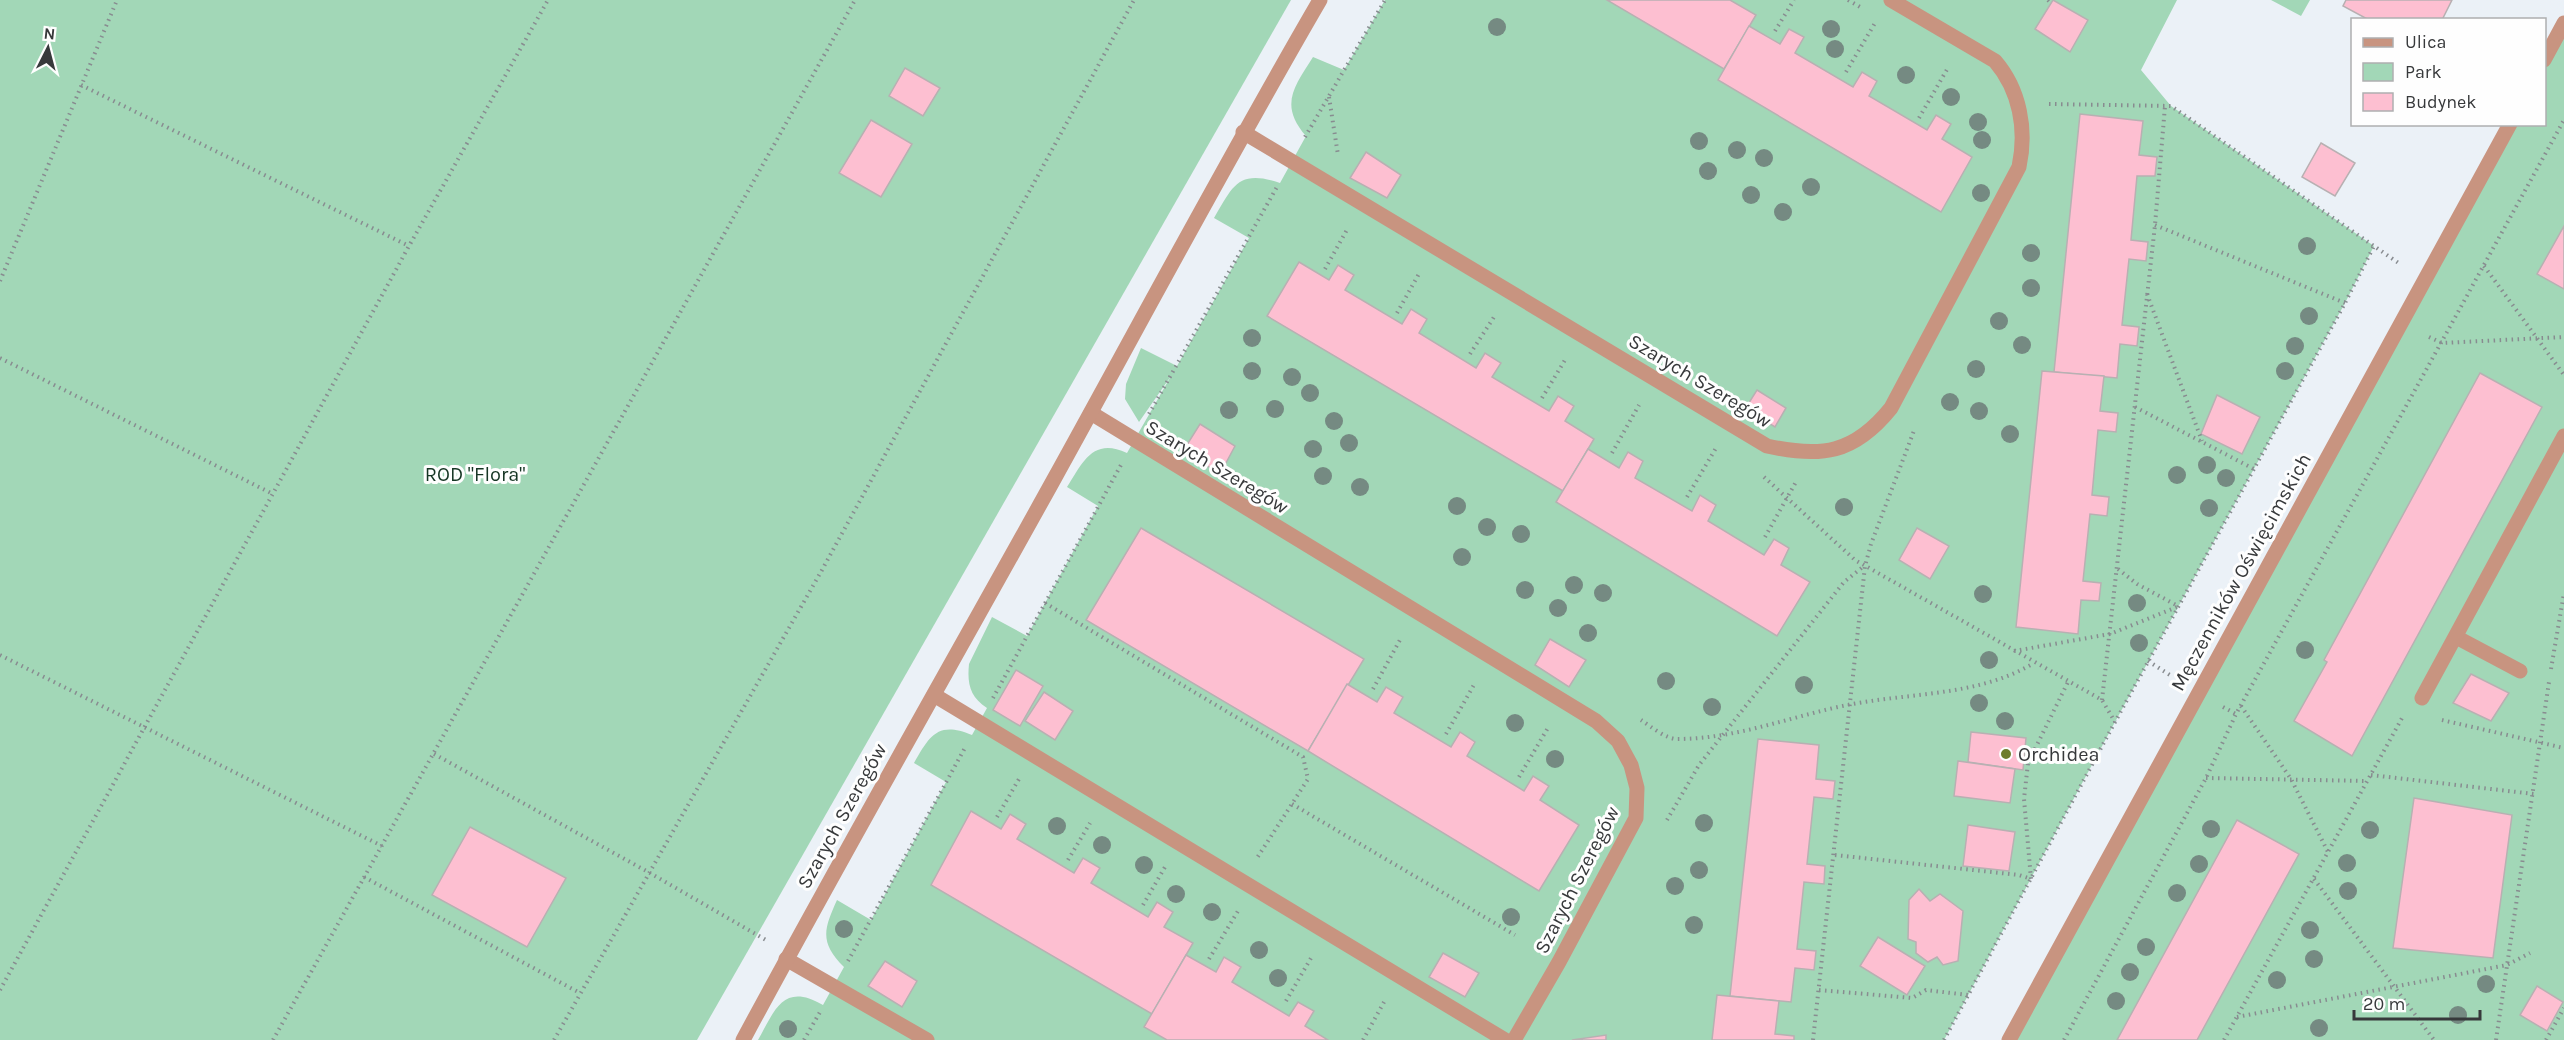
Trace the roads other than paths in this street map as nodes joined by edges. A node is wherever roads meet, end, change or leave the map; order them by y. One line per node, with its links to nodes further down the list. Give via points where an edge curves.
1 (1320, 0): 6 (street, Szarych Szeregów)
2 (1891, 0): 6 (street, Szarych Szeregów, via 1995,61 2004,72 2019,109 2022,152 2019,167 1891,408 1878,425 1828,452 1801,453 1767,446)
3 (2564, 23): 4 (street)
4 (2546, 56)
5 (2509, 126): 18 (street, Męczenników Oświęcimskich)
6 (1243, 132): 7 (street, Szarych Szeregów)
7 (1090, 413): 11 (street, Szarych Szeregów); 17 (street, Szarych Szeregów, via 1596,721 1618,741 1634,777 1636,818)
8 (2564, 436): 9 (street)
9 (2456, 637): 10 (street); 12 (street)
10 (2520, 670)
11 (934, 695): 13 (street, Szarych Szeregów); 16 (street)
12 (2422, 698)
13 (788, 957): 14 (street, Szarych Szeregów); 15 (street)
14 (743, 1040)
15 (927, 1040)
16 (1505, 1040)
17 (1514, 1040)
18 (2009, 1040)

